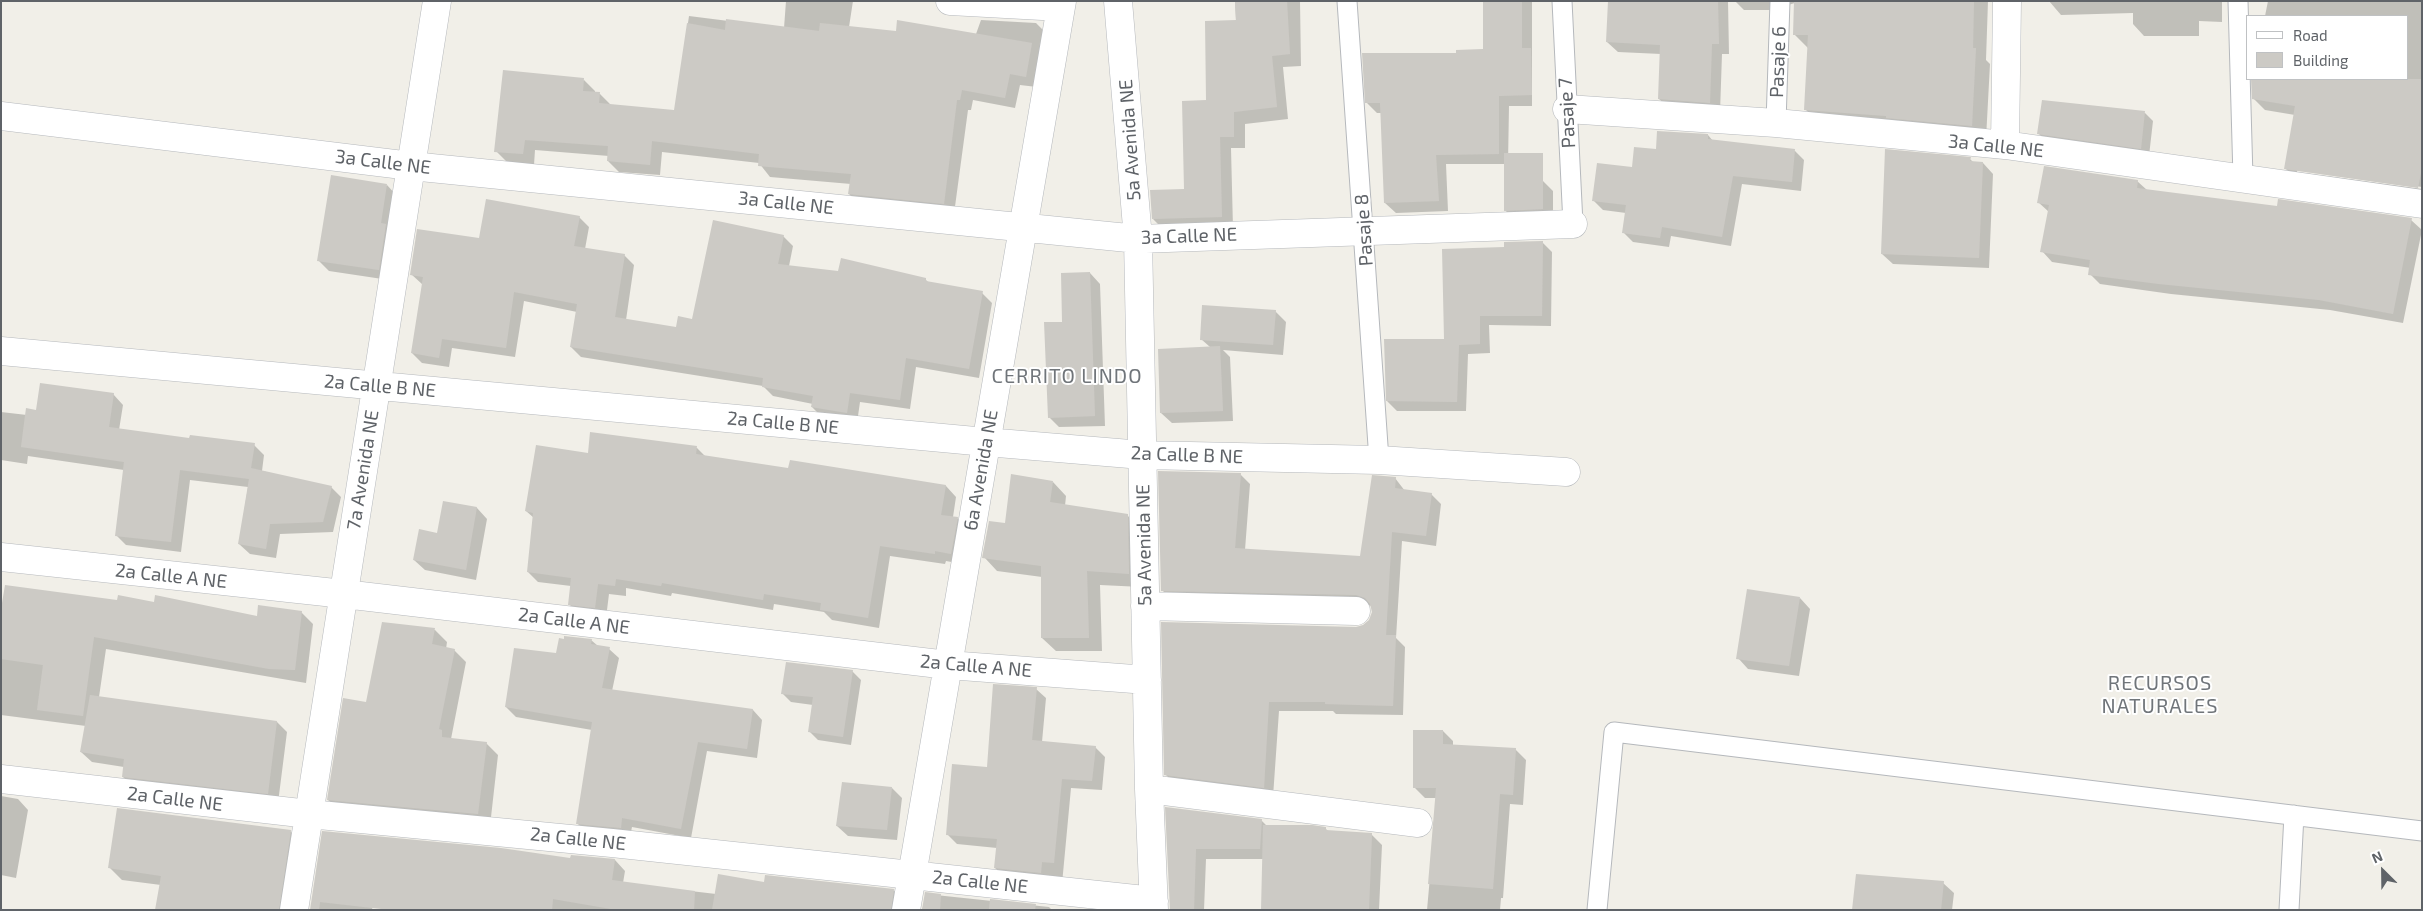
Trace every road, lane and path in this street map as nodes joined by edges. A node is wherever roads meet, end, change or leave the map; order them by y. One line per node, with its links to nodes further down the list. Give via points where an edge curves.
1 (437, 1): 14 (street, 7a Avenida NE)
2 (950, 1): 9 (street)
3 (1118, 1): 20 (street, 5a Avenida NE)
4 (1347, 1): 19 (lane, Pasaje 8)
5 (1562, 1): 10 (lane, Pasaje 7)
6 (1780, 1): 12 (lane, Pasaje 6)
7 (2007, 1): 13 (street)
8 (2238, 1): 15 (lane)
9 (1062, 4): 18 (street, 6a Avenida NE)
10 (1567, 110): 12 (street, 3a Calle NE); 17 (lane, Pasaje 7)
11 (1, 116): 14 (street, 3a Calle NE)
12 (1776, 123): 13 (street, 3a Calle NE)
13 (2005, 146): 15 (street, 3a Calle NE)
14 (411, 166): 18 (street, 3a Calle NE); 22 (street, 7a Avenida NE)
15 (2243, 178): 16 (street, 3a Calle NE)
16 (2422, 204)
17 (1573, 224): 19 (street, 3a Calle NE)
18 (1023, 226): 20 (street, 3a Calle NE); 23 (street, 6a Avenida NE)
19 (1364, 230): 20 (street, 3a Calle NE); 25 (lane, Pasaje 8)
20 (1138, 239): 24 (street, 5a Avenida NE)
21 (1, 351): 22 (street, 2a Calle B NE)
22 (377, 386): 23 (street, 2a Calle B NE); 28 (street, 7a Avenida NE)
23 (986, 442): 24 (street, 2a Calle B NE); 31 (street, 6a Avenida NE)
24 (1142, 455): 25 (street, 2a Calle B NE); 29 (street, 5a Avenida NE)
25 (1379, 460): 26 (street, 2a Calle B NE)
26 (1566, 472)
27 (1, 557): 28 (street, 2a Calle A NE)
28 (344, 594): 31 (street, 2a Calle A NE); 35 (street, 7a Avenida NE)
29 (1145, 606): 30 (street); 32 (street, 5a Avenida NE)
30 (1356, 611)
31 (948, 665): 32 (street, 2a Calle A NE); 39 (street, 6a Avenida NE)
32 (1147, 680): 34 (street, 5a Avenida NE)
33 (1, 779): 35 (street, 2a Calle NE)
34 (1149, 789): 37 (street); 40 (street, 5a Avenida NE)
35 (309, 814): 39 (street, 2a Calle NE); 41 (street, 7a Avenida NE)
36 (2294, 815): 38 (lane); 43 (lane, via 1614,732); 44 (lane)
37 (1418, 823)
38 (2422, 831)
39 (912, 874): 40 (street, 2a Calle NE); 42 (street, 6a Avenida NE)
40 (1154, 905)
41 (294, 910)
42 (906, 910)
43 (1597, 910)
44 (2289, 910)

